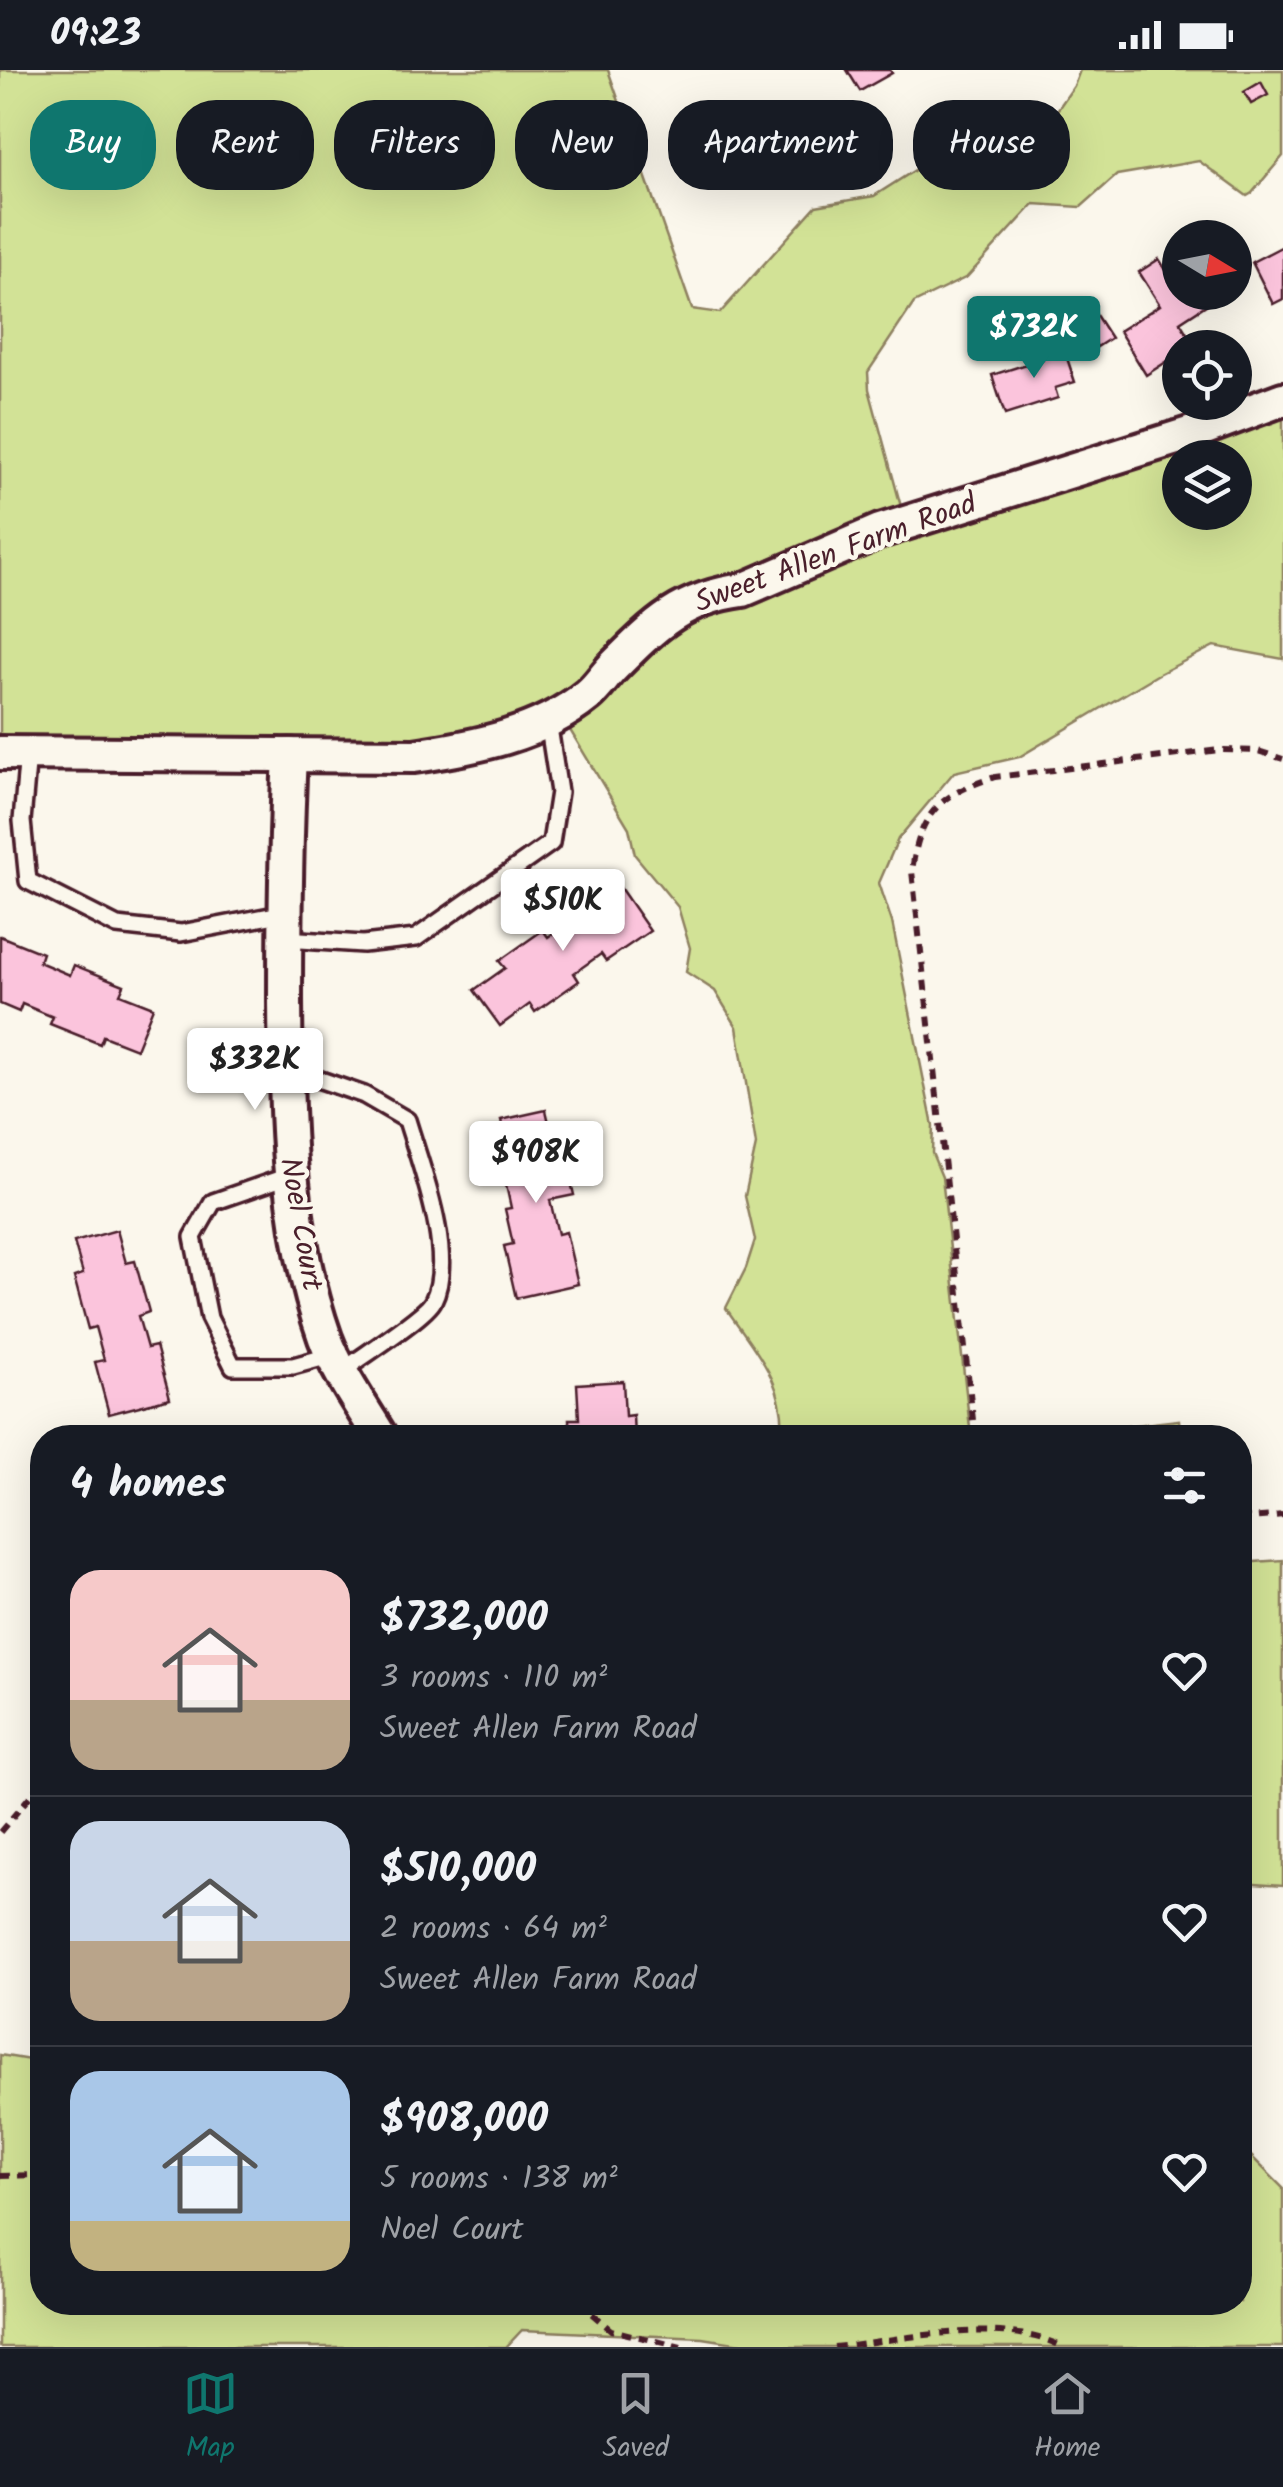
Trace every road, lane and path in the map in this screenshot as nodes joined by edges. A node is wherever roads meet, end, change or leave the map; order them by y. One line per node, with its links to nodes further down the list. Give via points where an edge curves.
1 (1283, 399): 2 (street, Sweet Allen Farm Road, via 880,531 744,590 687,604 660,620 590,694)
2 (548, 721): 4 (street, Sweet Allen Farm Road, via 414,756); 6 (lane, via 559,792 552,842 416,938 363,944)
3 (14, 753): 4 (street, Sweet Allen Farm Road); 6 (lane, via 28,881 117,926 180,933)
4 (290, 755): 6 (street, Noel Court)
5 (1283, 759): 11 (path, via 1220,750 996,778 961,788 929,812 912,871)
6 (286, 926): 7 (street, Noel Court)
7 (286, 1068): 8 (street, Noel Court); 9 (lane, via 364,1095 407,1120 442,1266 432,1304)
8 (291, 1176): 9 (street, Noel Court, via 298,1233); 9 (lane, via 213,1202 193,1238 209,1318 233,1366)
9 (337, 1363): 10 (street, Noel Court)
10 (373, 1425)
11 (974, 1425)
12 (1283, 1515): 13 (path)
13 (1252, 1519)
14 (30, 1796): 15 (path)
15 (0, 1832)
16 (30, 2175): 17 (path)
17 (0, 2176)
18 (593, 2315): 19 (path, via 611,2330)
19 (680, 2347)
20 (834, 2347): 21 (path, via 992,2331)
21 (1063, 2347)

